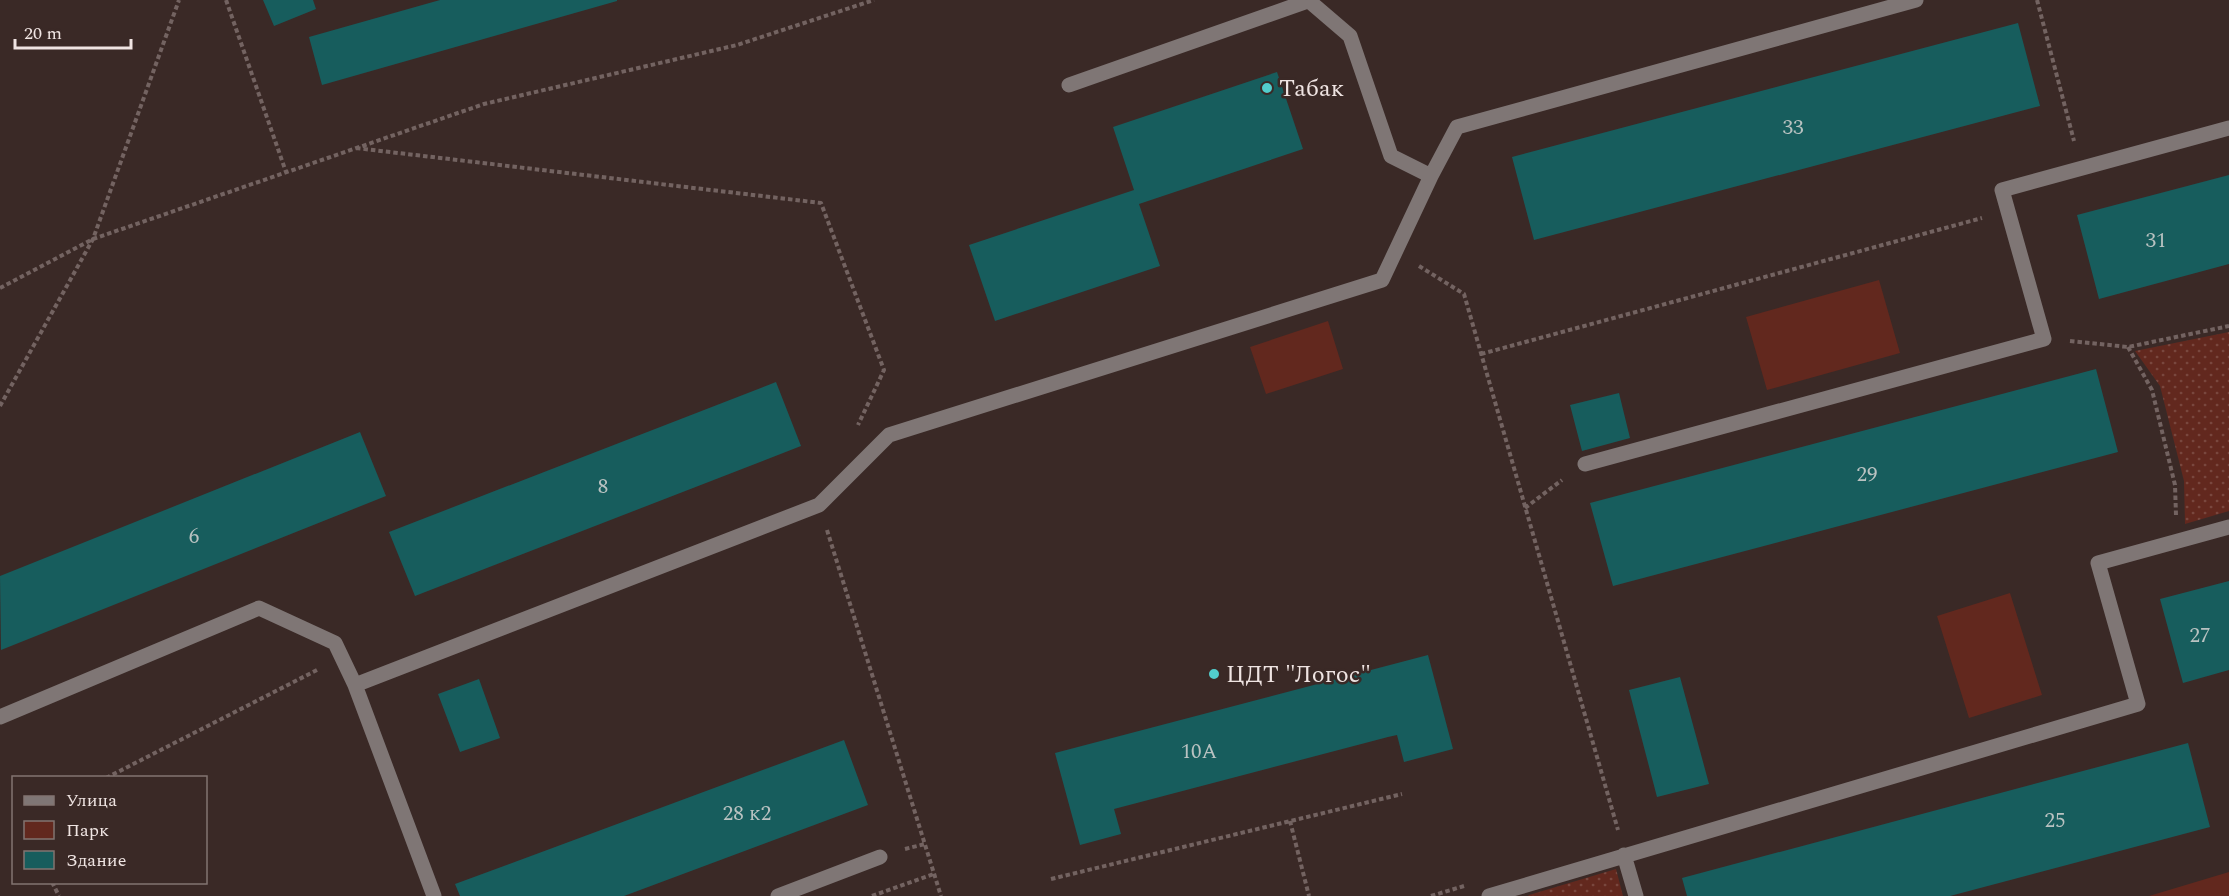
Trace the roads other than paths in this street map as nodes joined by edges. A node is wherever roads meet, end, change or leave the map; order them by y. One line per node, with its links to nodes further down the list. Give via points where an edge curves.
1 (1308, 0): 3 (lane); 5 (lane, via 1350,36 1391,156)
2 (1916, 0): 5 (lane, via 1457,127)
3 (1069, 85)
4 (2229, 128): 6 (lane, via 2002,190 2044,339)
5 (1431, 176): 8 (lane, via 1382,280 889,435 819,505)
6 (1585, 464)
7 (2229, 527): 10 (lane, via 2098,563 2138,704)
8 (355, 685): 9 (lane, via 335,644 259,608); 13 (lane)
9 (0, 717)
10 (1624, 855): 12 (lane); 16 (lane)
11 (880, 857): 14 (lane)
12 (1512, 893): 15 (lane)
13 (434, 896)
14 (777, 896)
15 (1489, 896)
16 (1636, 896)

